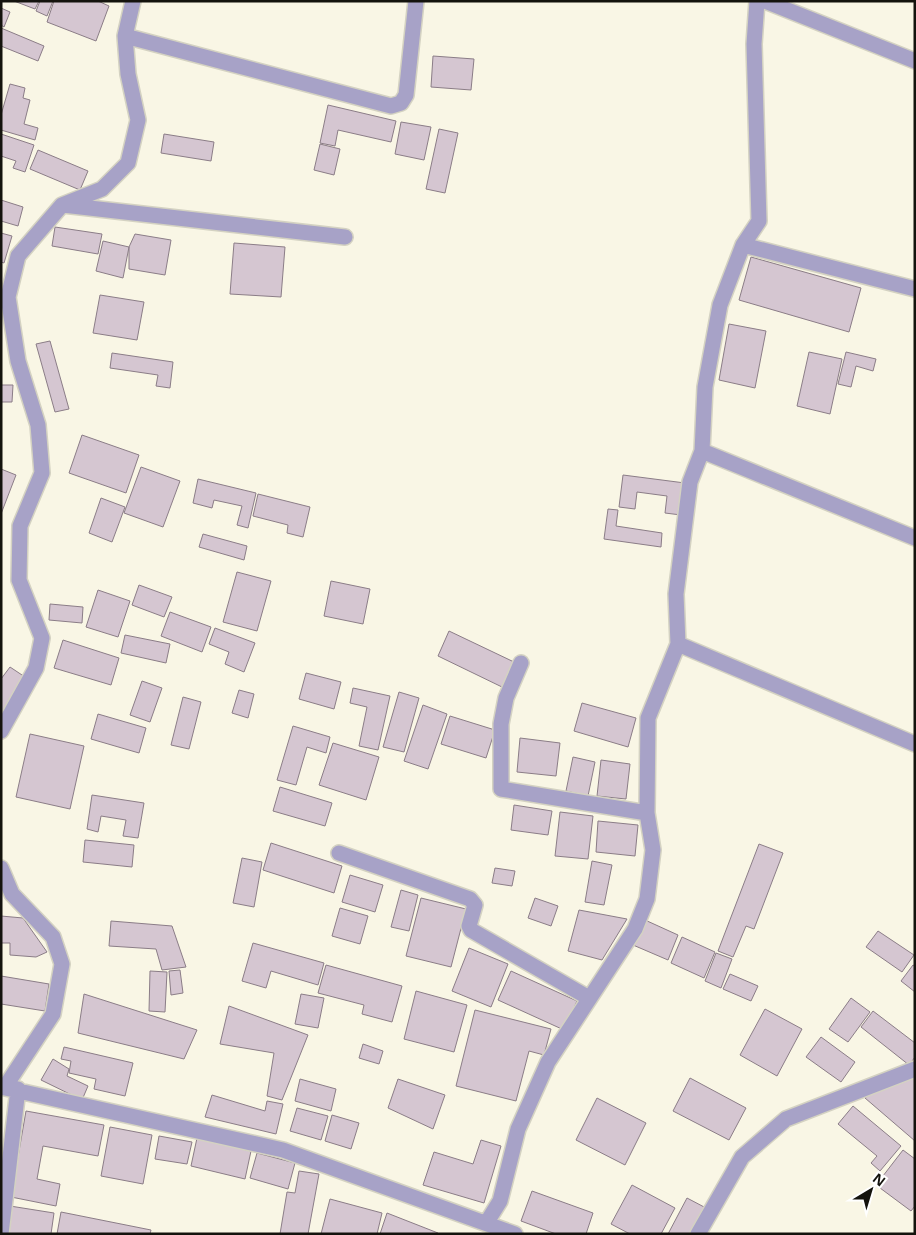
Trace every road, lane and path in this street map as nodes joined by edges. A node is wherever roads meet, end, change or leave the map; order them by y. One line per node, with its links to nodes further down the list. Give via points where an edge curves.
1 (133, 1): 5 (street)
2 (416, 1): 5 (street, via 406,95 401,103 391,106)
3 (758, 1): 9 (street, via 754,44 759,221)
4 (765, 1): 6 (street)
5 (125, 36): 7 (street, via 128,74 138,120 128,163 102,189)
6 (915, 61)
7 (62, 205): 8 (street); 15 (street, via 18,256 8,297 18,361 38,425 42,473 20,526 19,580 42,638 36,668)
8 (345, 237)
9 (743, 245): 10 (street); 11 (street, via 720,305 705,387)
10 (915, 289)
11 (702, 451): 12 (street); 13 (street, via 690,482 677,584)
12 (915, 538)
13 (678, 644): 16 (street); 17 (street, via 648,718)
14 (521, 663): 17 (street, via 506,698 501,724 501,789)
15 (1, 731)
16 (915, 744)
17 (647, 813): 20 (street, via 653,850 647,899 635,929)
18 (339, 853): 20 (street, via 470,899 475,905 471,930)
19 (1, 868): 22 (street, via 12,894 53,937 62,964 53,1014)
20 (589, 998): 23 (street, via 548,1062 518,1129 500,1201)
21 (915, 1068): 26 (street, via 786,1119 742,1156)
22 (8, 1088): 23 (street, via 283,1150); 24 (street)
23 (487, 1222): 25 (street)
24 (2, 1234)
25 (515, 1234)
26 (698, 1234)

